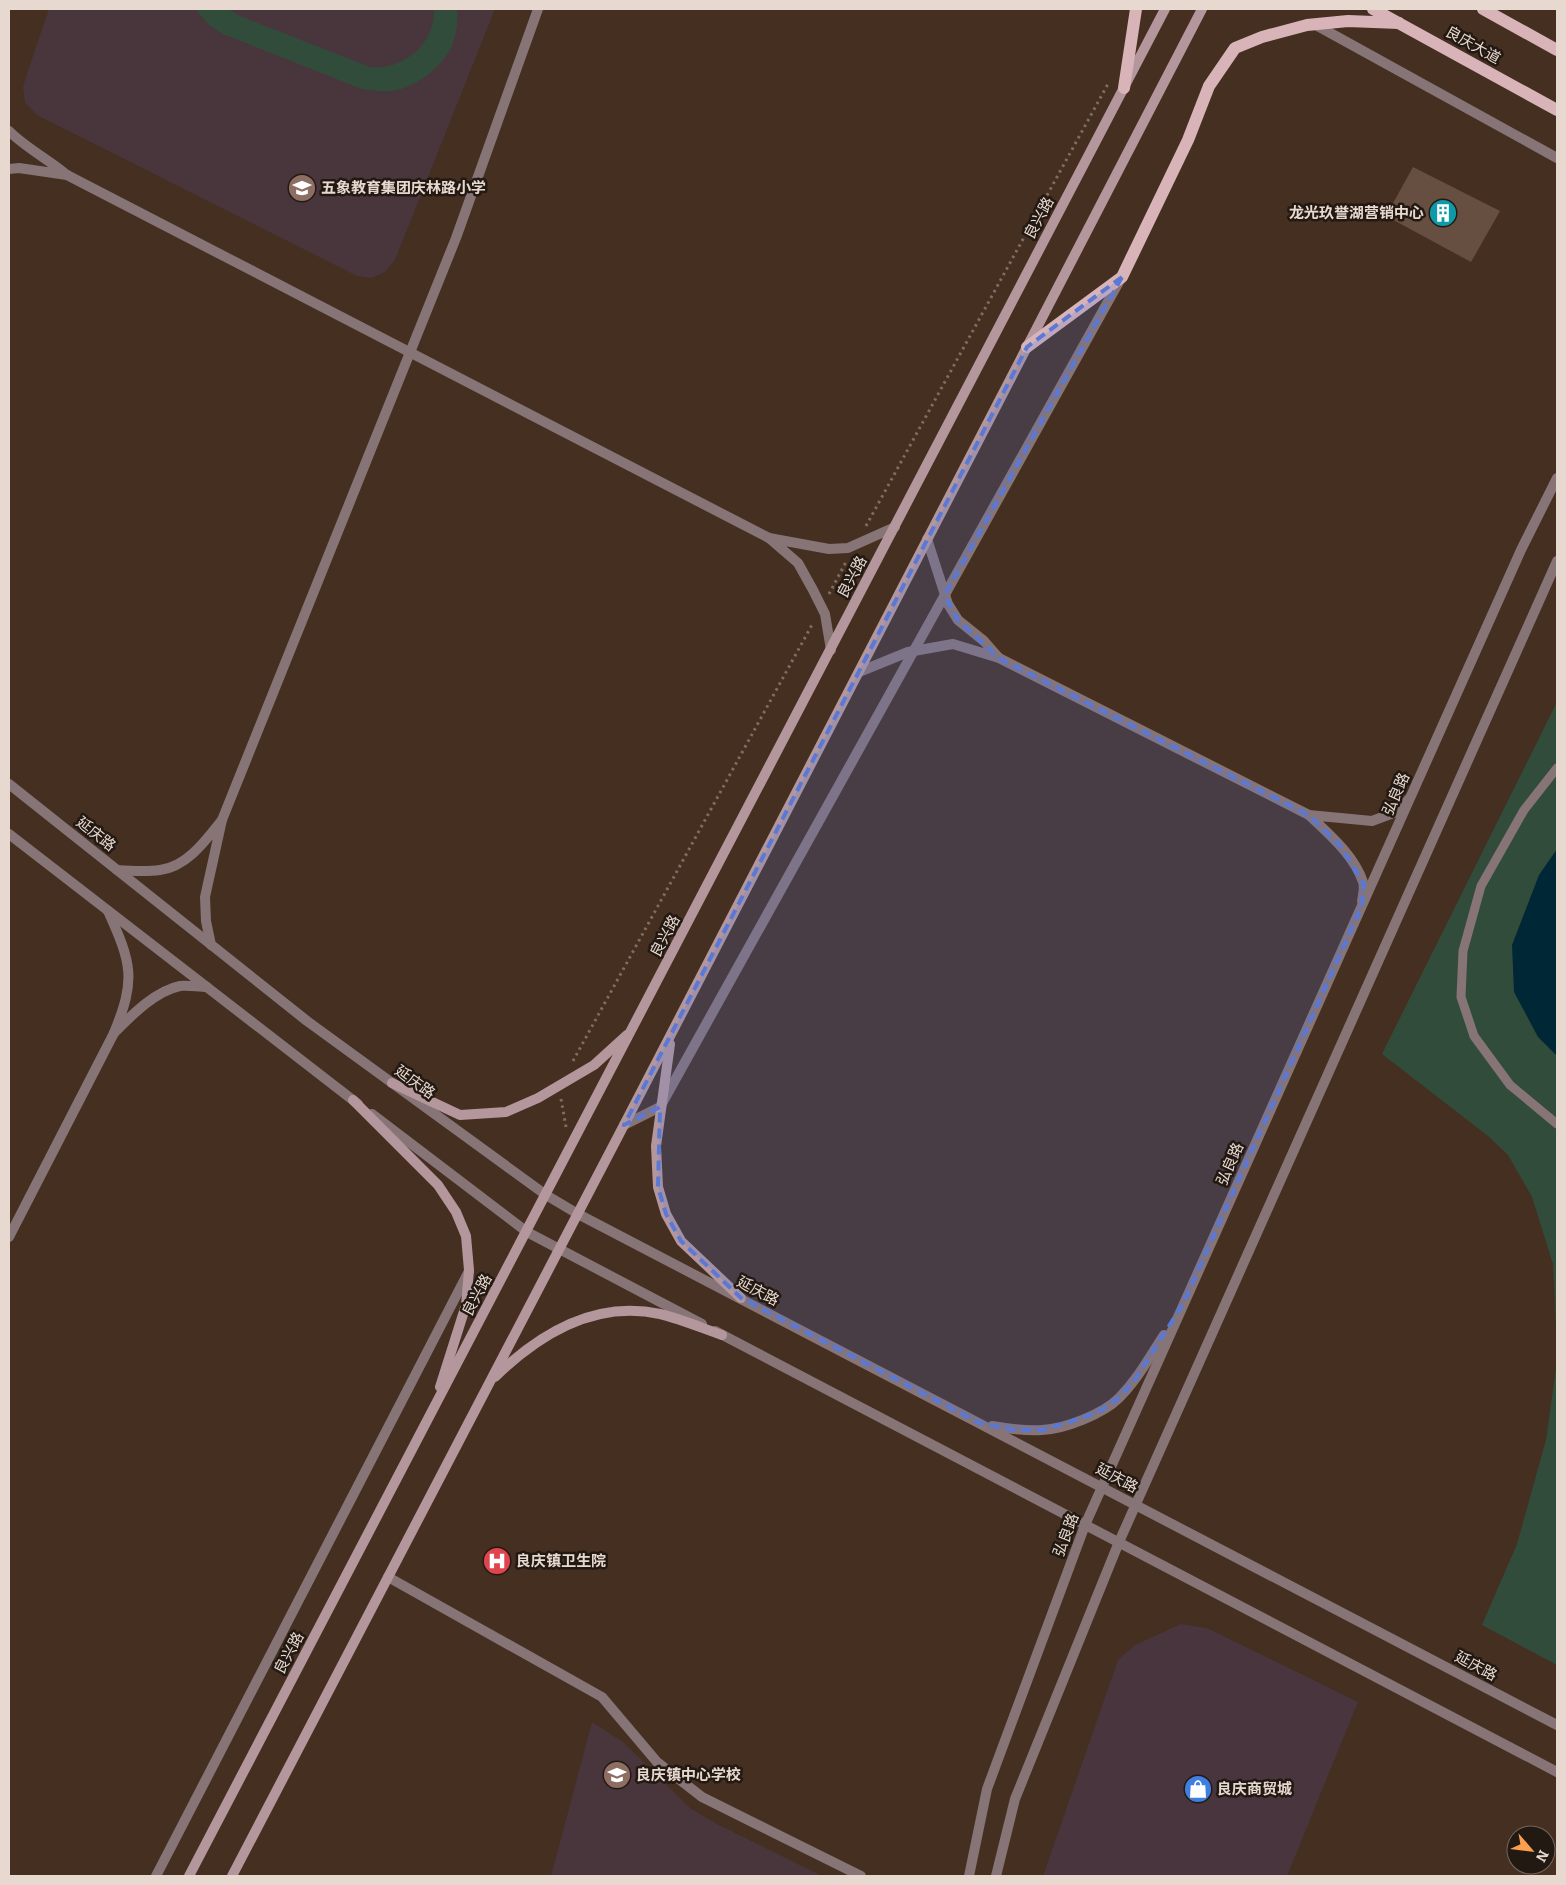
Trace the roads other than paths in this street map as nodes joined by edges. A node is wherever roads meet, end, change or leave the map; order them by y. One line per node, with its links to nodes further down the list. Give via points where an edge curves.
1 (538, 9): 18 (street, via 456,238)
2 (1136, 9): 10 (main road)
3 (1165, 9): 10 (main road, 良兴路)
4 (1202, 9): 17 (main road)
5 (1373, 9): 7 (main road, 良庆大道)
6 (1483, 9): 9 (main road)
7 (1399, 23): 8 (main road); 11 (main road, 良庆大道)
8 (1314, 24): 13 (street); 16 (main road, via 1234,48 1209,86 1188,140)
9 (1557, 50)
10 (1124, 88): 20 (main road, 良兴路)
11 (1557, 110)
12 (9, 131): 15 (street)
13 (1557, 158)
14 (9, 169): 15 (street)
15 (67, 175): 18 (street)
16 (1122, 277): 17 (main road); 24 (street)
17 (1027, 346): 22 (main road)
18 (410, 352): 21 (street); 33 (street)
19 (1557, 478): 31 (street, 弘良路)
20 (895, 527): 21 (street, via 848,548 829,549); 25 (main road, 良兴路)
21 (769, 538): 25 (street, via 798,563 813,590 825,614)
22 (927, 539): 24 (street); 28 (main road)
23 (1557, 561): 61 (street)
24 (945, 595): 26 (street); 27 (street, via 958,620)
25 (831, 650): 40 (main road, 良兴路)
26 (914, 651): 27 (street, via 953,644); 28 (street); 45 (street)
27 (999, 658): 32 (street)
28 (859, 672): 42 (main road)
29 (1557, 768): 46 (lane, via 1524,810 1481,886 1463,952 1461,997 1474,1036 1510,1085)
30 (9, 784): 35 (street, 延庆路)
31 (1411, 796): 32 (street, via 1396,812 1372,821); 36 (street, 弘良路)
32 (1309, 815): 36 (street, via 1340,845 1357,869 1364,884)
33 (222, 820): 35 (street, via 180,863 162,870); 38 (street, via 205,897)
34 (9, 834): 37 (street)
35 (117, 870): 38 (street, 延庆路)
36 (1362, 906): 55 (street, 弘良路)
37 (108, 912): 39 (street); 41 (street, via 125,948 130,976 125,1007)
38 (211, 945): 43 (street, 延庆路)
39 (207, 988): 41 (street, via 180,986 160,994); 44 (street)
40 (633, 1029): 43 (main road, via 594,1065 506,1112 460,1115); 48 (main road, 良兴路)
41 (114, 1033): 51 (street)
42 (671, 1034): 45 (main road); 47 (main road)
43 (392, 1083): 48 (street, 延庆路)
44 (353, 1100): 50 (street); 53 (main road, via 438,1185 456,1212 466,1236)
45 (660, 1107): 47 (street); 54 (main road, via 656,1146 658,1187 666,1214 680,1241)
46 (1557, 1124)
47 (624, 1125): 49 (main road)
48 (546, 1195): 49 (street, 延庆路); 50 (main road, 良兴路)
49 (578, 1214): 52 (main road); 54 (street, 延庆路)
50 (527, 1232): 52 (street); 58 (main road, 良兴路)
51 (9, 1237)
52 (559, 1249): 56 (street); 57 (main road)
53 (469, 1270): 58 (main road, via 466,1306); 67 (street)
54 (741, 1298): 59 (street, 延庆路)
55 (1183, 1304): 59 (street, via 1135,1380 1118,1399 1097,1414 1044,1430 1014,1430); 60 (street, 弘良路)
56 (722, 1335): 57 (main road, via 660,1314 620,1310 585,1318 546,1337 515,1358); 62 (street)
57 (489, 1383): 64 (main road)
58 (429, 1418): 68 (main road, 良兴路)
59 (979, 1423): 60 (street, 延庆路)
60 (1102, 1487): 61 (street, 延庆路); 62 (street, 弘良路)
61 (1136, 1505): 63 (street); 65 (street, 延庆路)
62 (1085, 1524): 63 (street); 71 (street, 弘良路, via 987,1789)
63 (1119, 1542): 66 (street); 72 (street, via 1014,1799)
64 (388, 1577): 69 (main road); 70 (street, via 602,1697 657,1762 702,1797)
65 (1557, 1725)
66 (1557, 1772)
67 (156, 1876)
68 (189, 1876)
69 (232, 1876)
70 (860, 1876)
71 (968, 1876)
72 (996, 1876)

